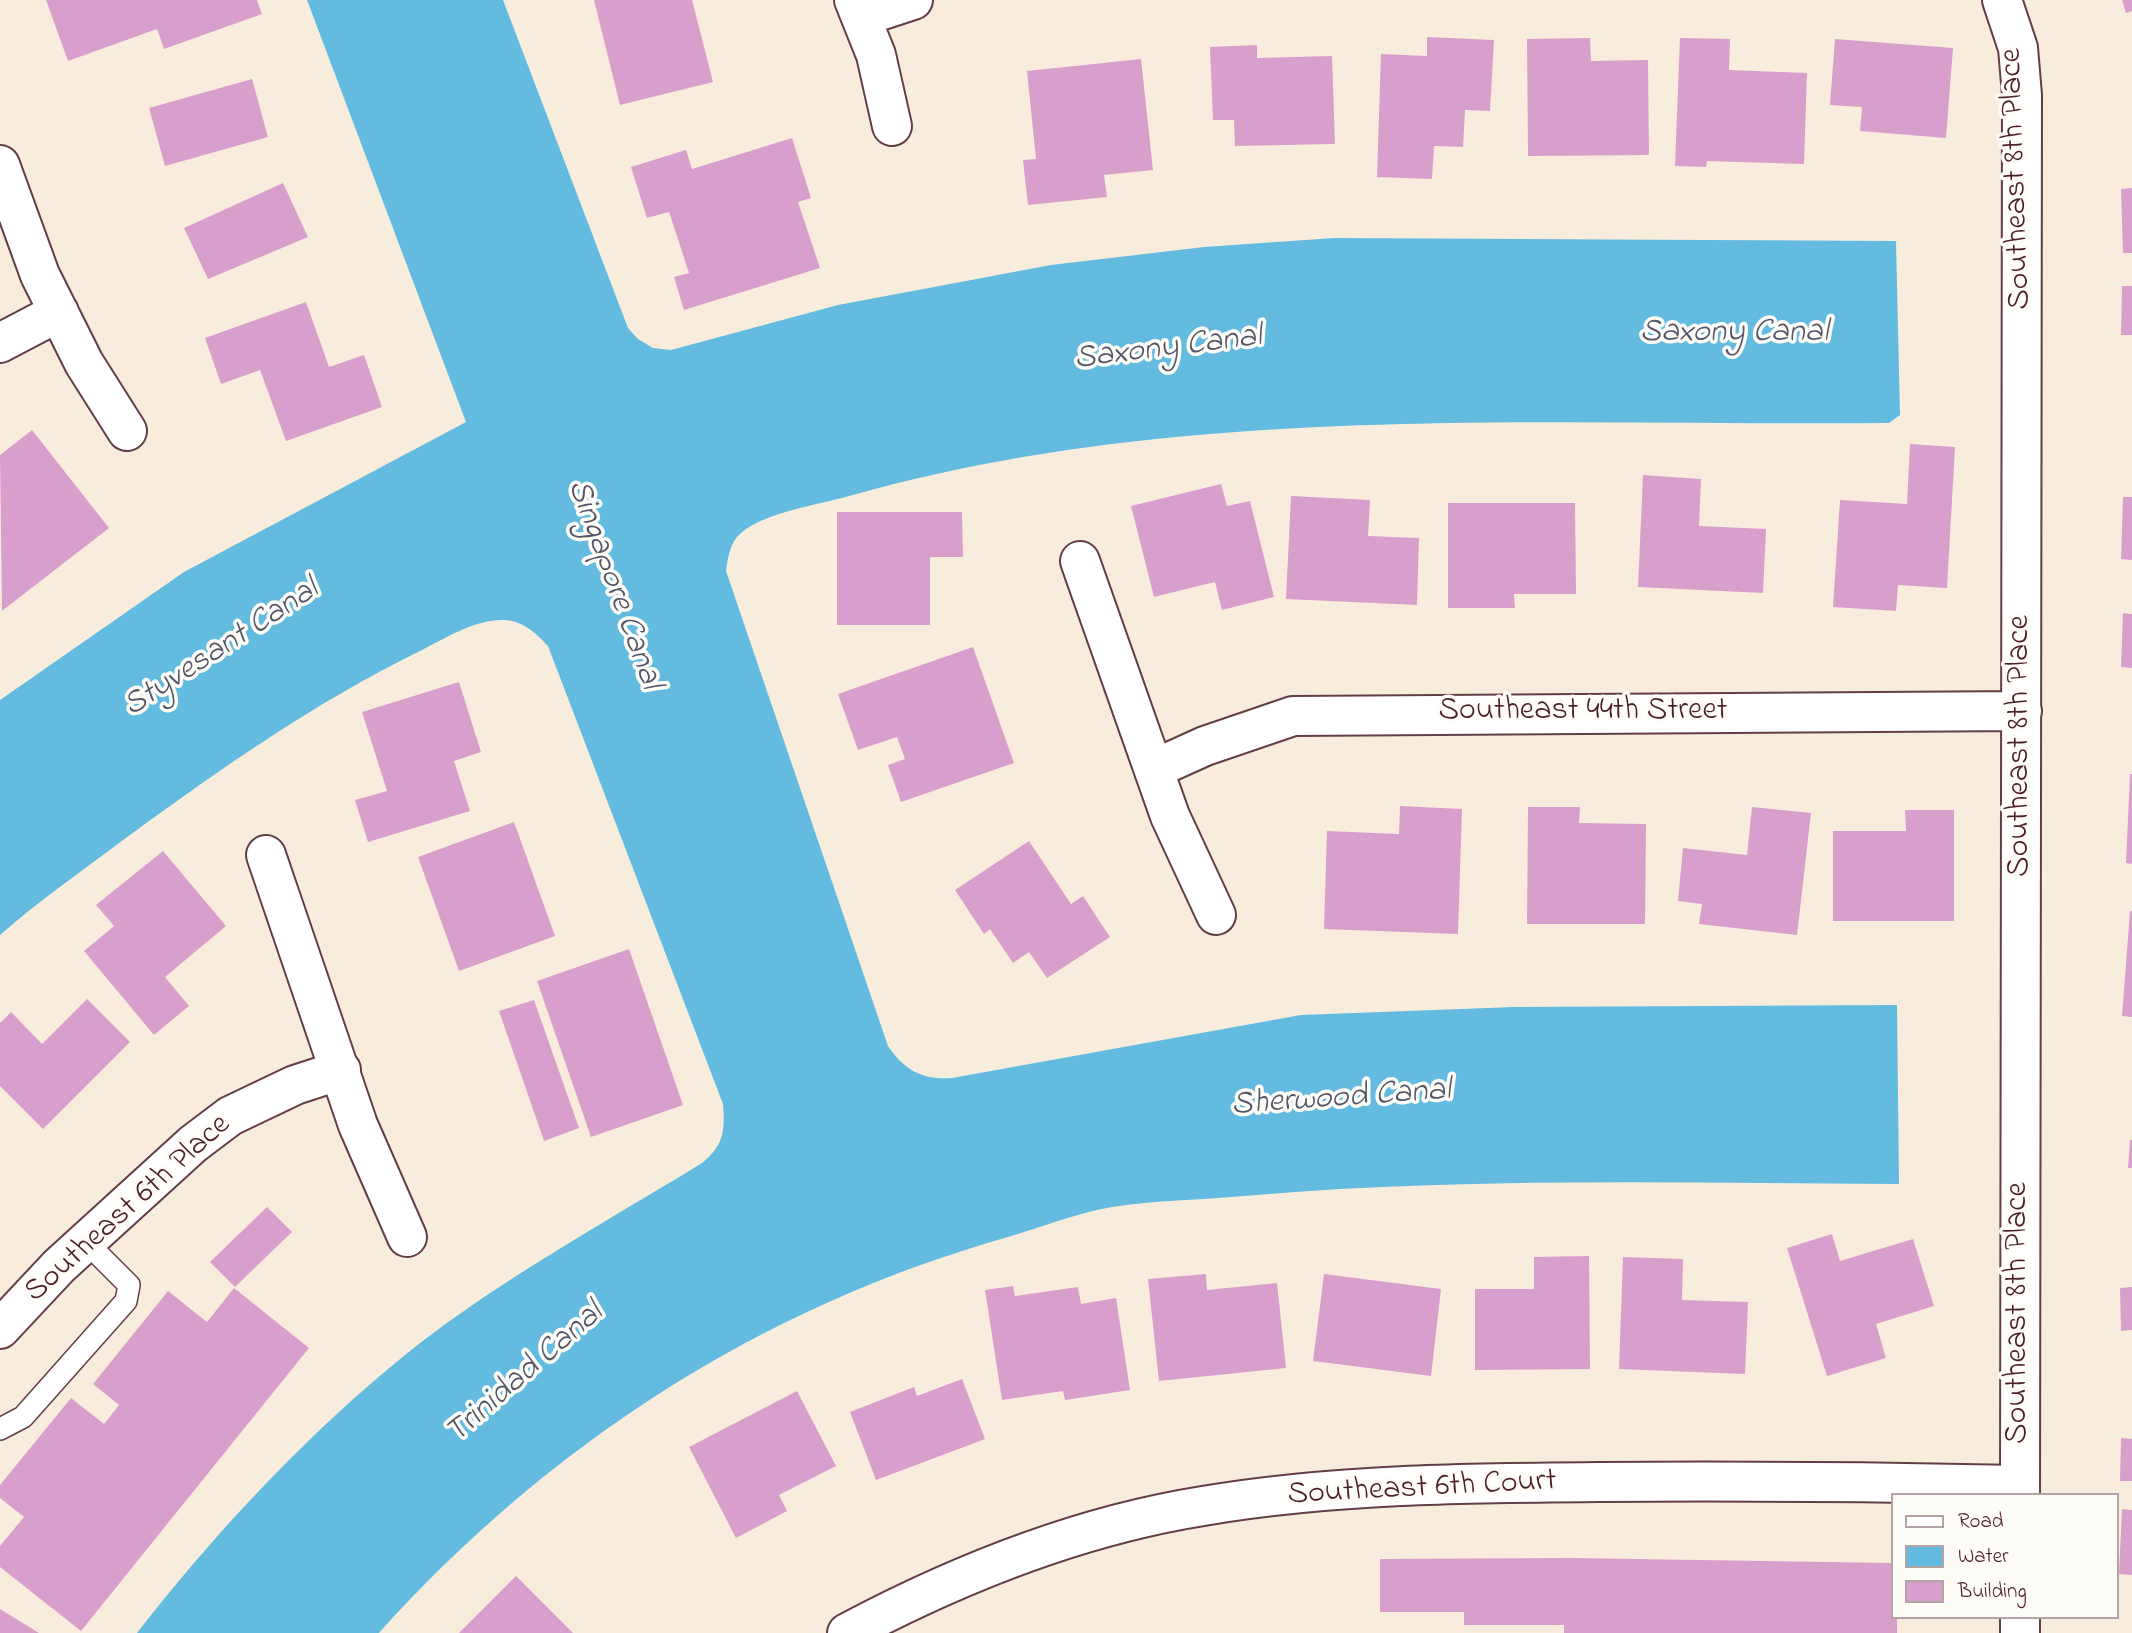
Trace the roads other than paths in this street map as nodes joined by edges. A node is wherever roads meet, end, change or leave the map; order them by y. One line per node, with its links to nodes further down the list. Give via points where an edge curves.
1 (913, 0): 3 (street)
2 (2002, 0): 10 (street, Southeast 8th Place, via 2018,48 2022,95)
3 (857, 9): 4 (street, via 876,55)
4 (892, 125)
5 (0, 165): 6 (street, via 40,275)
6 (59, 312): 7 (street); 8 (street, via 84,363)
7 (0, 343)
8 (127, 431)
9 (1080, 561): 11 (street)
10 (2022, 711): 11 (street, Southeast 44th Street, via 1293,716); 19 (street, Southeast 8th Place)
11 (1154, 769): 13 (street, via 1170,816)
12 (266, 855): 14 (street)
13 (1216, 915)
14 (341, 1070): 15 (street, via 358,1125); 16 (street, Southeast 6th Place, via 230,1116)
15 (407, 1237)
16 (86, 1242): 17 (street, Southeast 6th Place); 18 (lane, via 129,1285 126,1301 23,1417)
17 (0, 1329)
18 (0, 1429)
19 (2020, 1490): 20 (street, Southeast 6th Court, via 1806,1481 1504,1482 1338,1490 1201,1506 1084,1534 991,1565)
20 (847, 1633)

